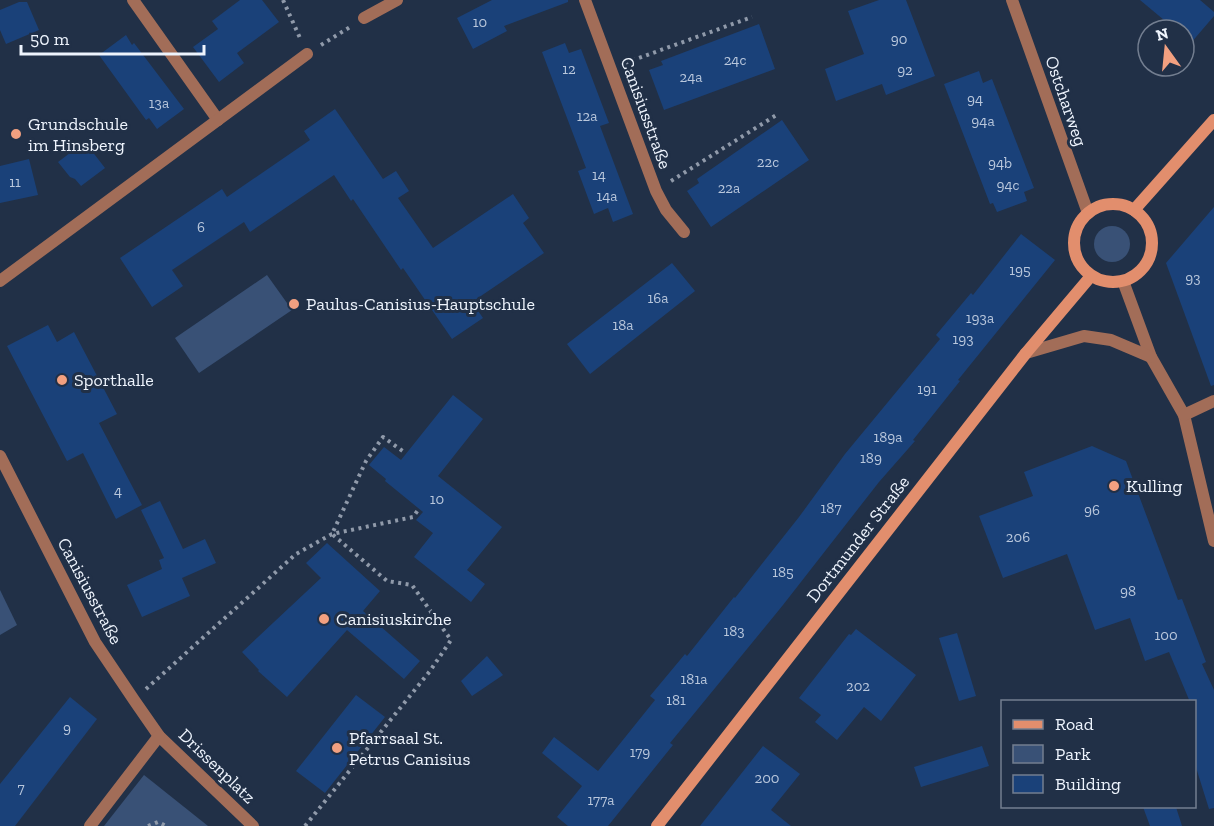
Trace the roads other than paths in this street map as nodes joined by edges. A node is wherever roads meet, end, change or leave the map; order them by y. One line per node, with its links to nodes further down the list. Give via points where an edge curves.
1 (133, 0): 7 (street)
2 (397, 0): 5 (street)
3 (585, 0): 11 (street, Canisiusstraße, via 656,191)
4 (1012, 0): 10 (street, Ostcharweg)
5 (364, 18)
6 (307, 54): 7 (street)
7 (218, 120): 13 (street)
8 (1214, 120): 9 (main road)
9 (1134, 210): 10 (main road, via 1115,204); 14 (main road, via 1149,227 1152,249 1142,269)
10 (1088, 213): 12 (main road, via 1074,233 1073,245 1082,268)
11 (684, 232)
12 (1091, 276): 14 (main road, via 1106,282); 15 (main road, Dortmunder Straße)
13 (0, 281)
14 (1123, 281): 16 (street)
15 (1026, 353): 16 (street, via 1084,336 1112,340); 24 (main road, Dortmunder Straße)
16 (1151, 357): 18 (street)
17 (1214, 401): 18 (street)
18 (1184, 415): 20 (street)
19 (0, 456): 21 (street, Canisiusstraße, via 95,642)
20 (1214, 541)
21 (159, 736): 22 (street, Drissenplatz); 23 (street, Drissenplatz)
22 (90, 826)
23 (253, 826)
24 (657, 826)

